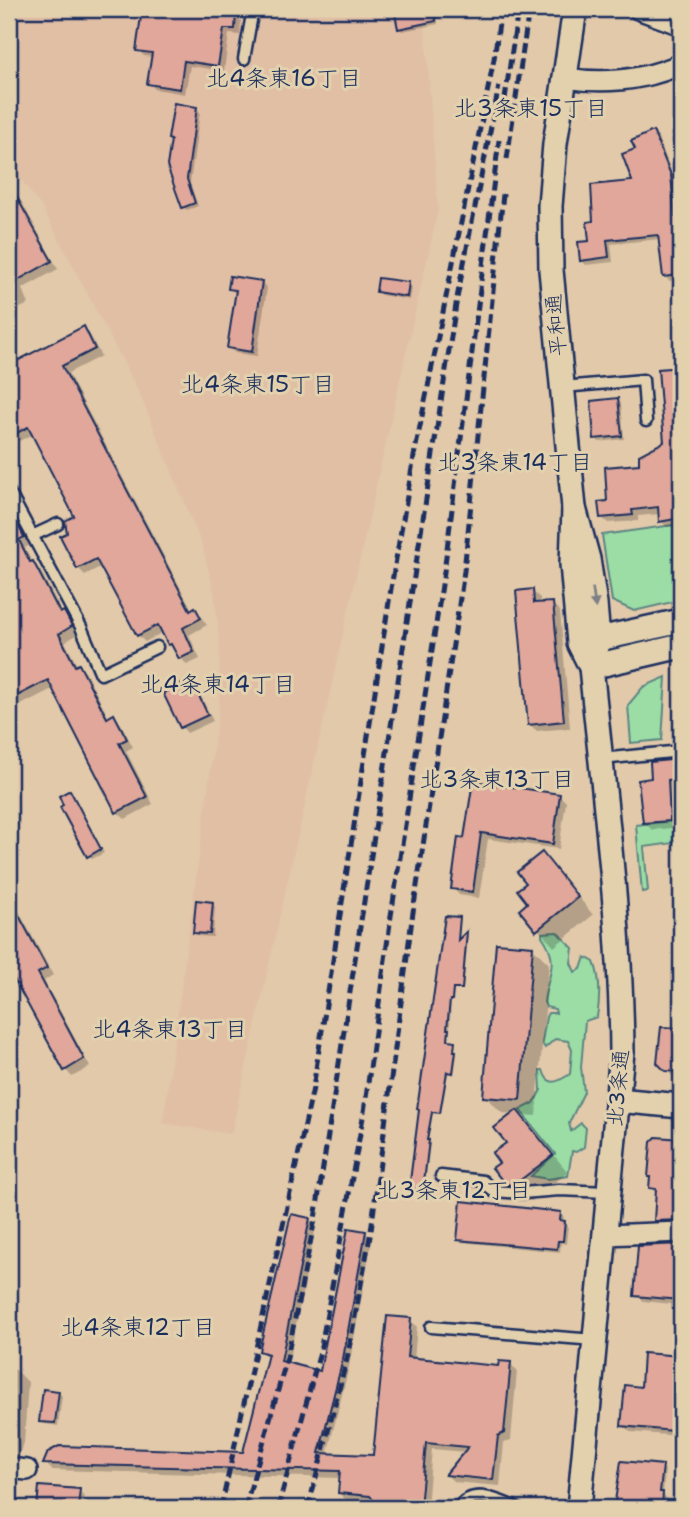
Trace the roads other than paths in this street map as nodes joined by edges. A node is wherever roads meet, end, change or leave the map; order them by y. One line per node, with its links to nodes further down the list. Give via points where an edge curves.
1 (254, 9): 5 (lane)
2 (575, 9): 7 (street, 平和通)
3 (638, 9): 4 (street)
4 (681, 25)
5 (244, 59)
6 (681, 64): 7 (street, via 606,82)
7 (565, 78): 8 (street, 平和通, via 550,206)
8 (562, 387): 9 (lane, via 643,380); 14 (street, 平和通, via 574,508 572,564)
9 (646, 421)
10 (9, 492): 12 (lane)
11 (58, 524): 12 (lane)
12 (32, 536): 16 (lane, via 101,674)
13 (681, 621): 14 (street)
14 (588, 641): 17 (street, 北3条通)
15 (681, 646): 17 (street)
16 (157, 647)
17 (591, 667): 19 (street, 北3条通)
18 (681, 751): 19 (lane)
19 (600, 759): 20 (street, 北3条通, via 622,1006)
20 (617, 1100): 21 (street); 23 (street, 北3条通)
21 (681, 1107)
22 (441, 1176): 23 (lane, via 482,1181 493,1191)
23 (608, 1192): 25 (street, 北3条通)
24 (681, 1232): 25 (street)
25 (605, 1235): 27 (street, 北3条通)
26 (431, 1326): 27 (lane)
27 (595, 1340): 30 (street, 北3条通)
28 (458, 1508): 29 (lane, via 465,1500 481,1496)
29 (517, 1508)
30 (579, 1508)

